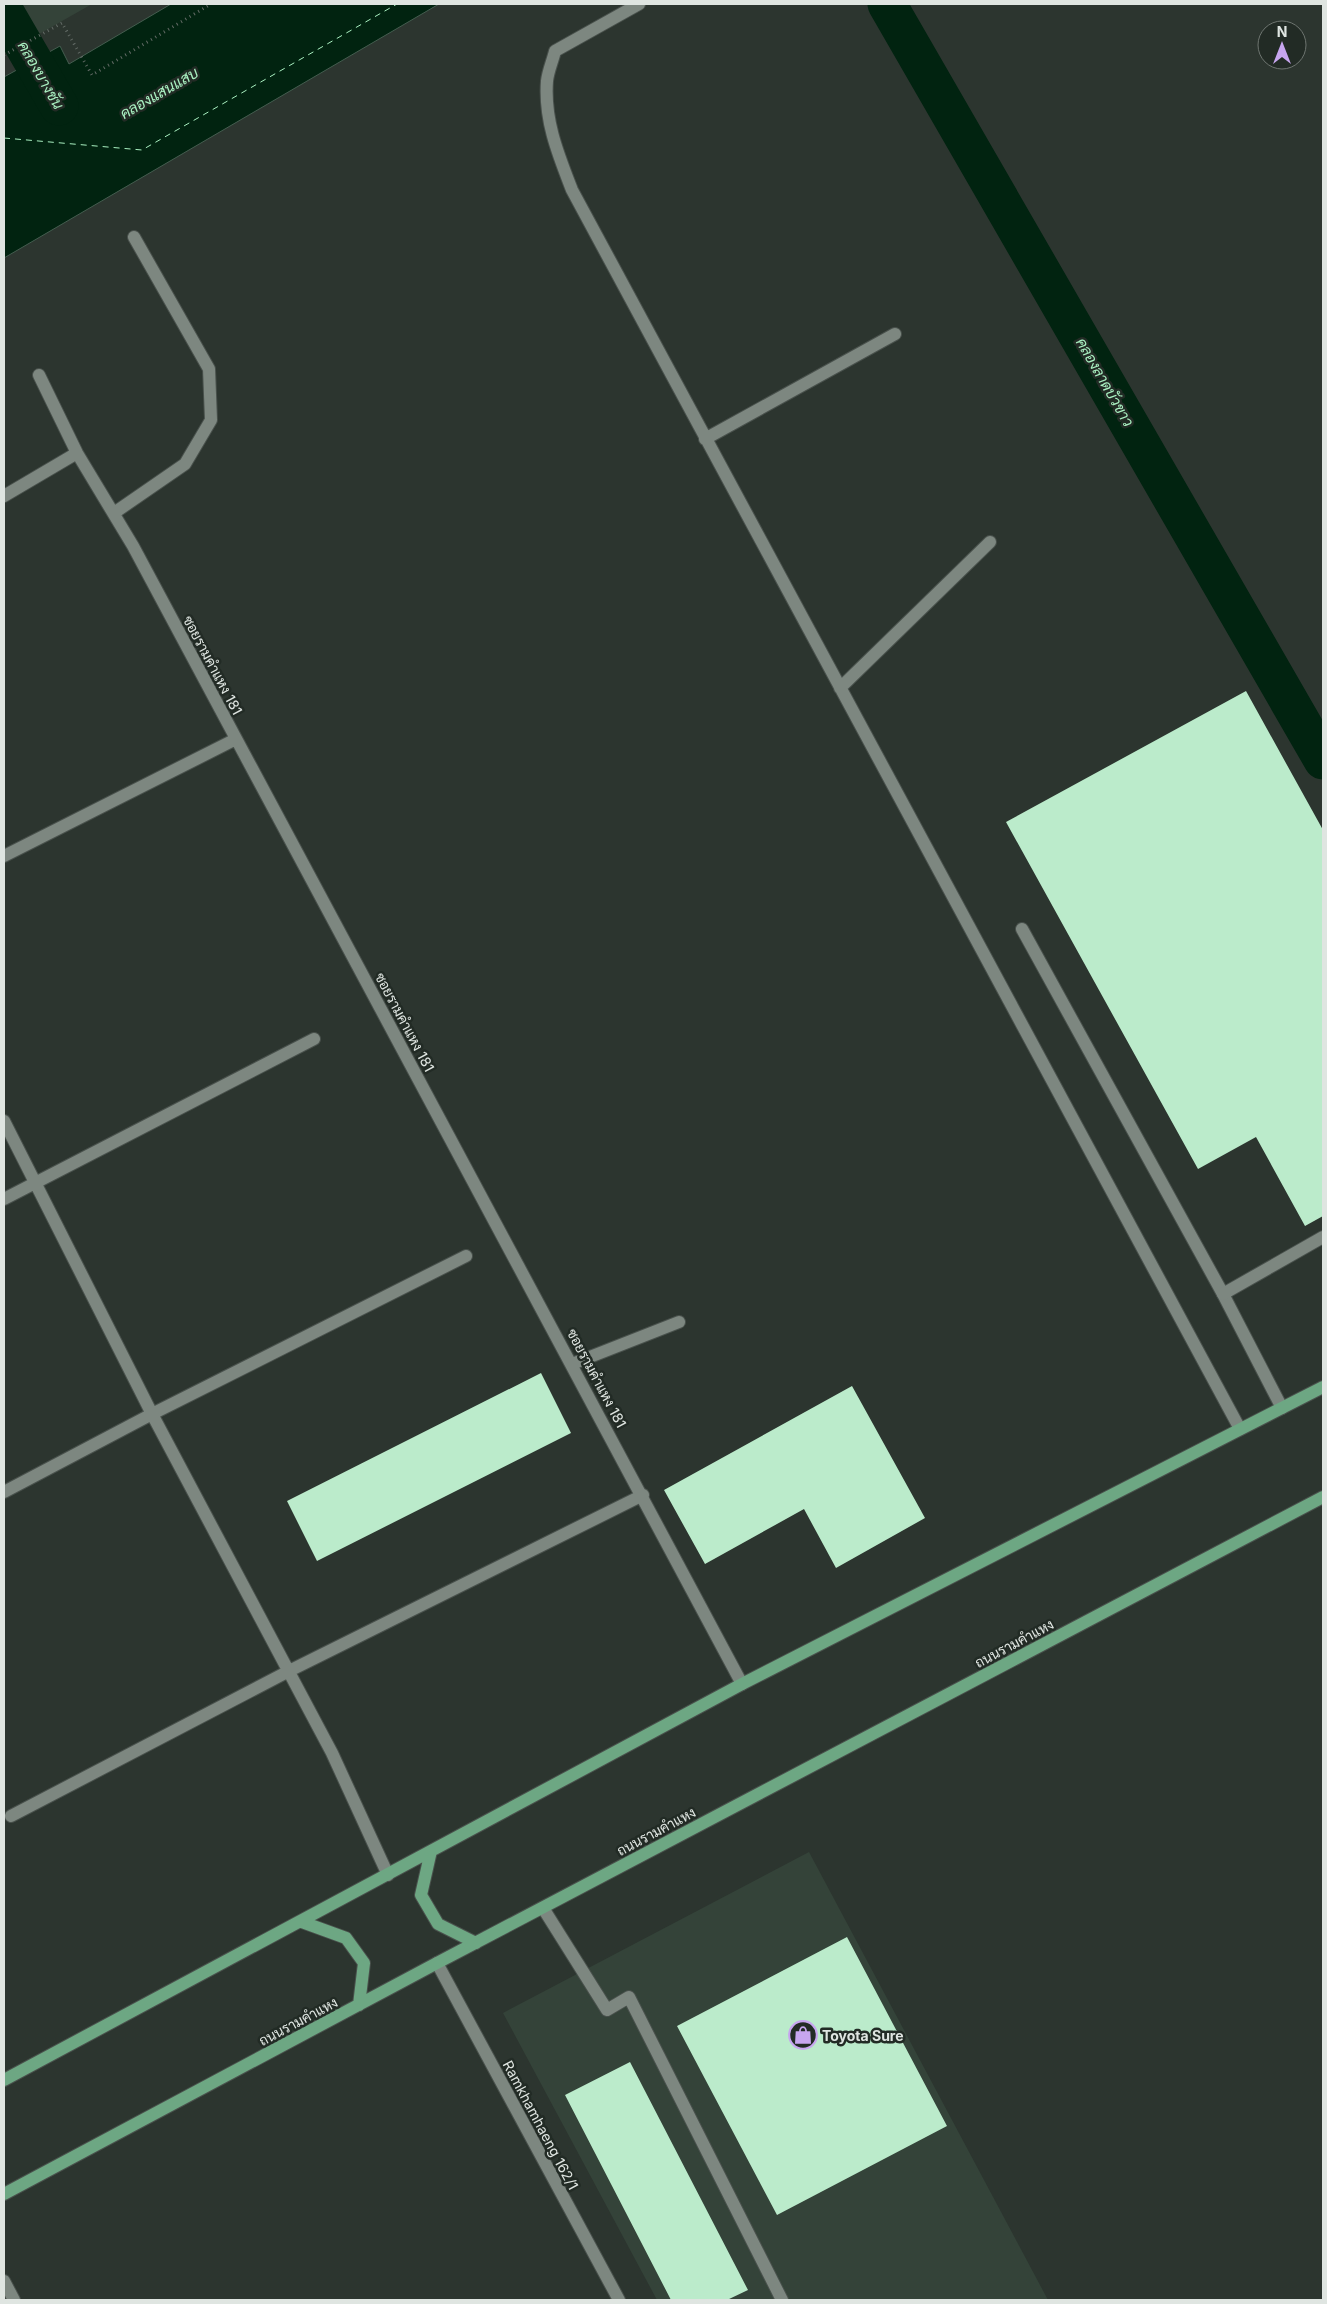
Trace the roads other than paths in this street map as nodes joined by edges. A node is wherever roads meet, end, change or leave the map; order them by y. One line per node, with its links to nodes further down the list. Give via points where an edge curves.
1 (639, 4): 5 (street, via 555,51 547,79 547,115 556,152 572,190)
2 (134, 237): 8 (street, via 209,370 211,420 185,464)
3 (895, 334): 5 (street)
4 (39, 375): 6 (street, ซอยรามคำแหง 181)
5 (705, 439): 10 (street)
6 (77, 453): 7 (street); 8 (street, ซอยรามคำแหง 181)
7 (4, 496)
8 (114, 513): 11 (street, ซอยรามคำแหง 181)
9 (990, 542): 10 (street)
10 (840, 688): 26 (street)
11 (236, 739): 12 (street); 22 (street, ซอยรามคำแหง 181)
12 (4, 856)
13 (1022, 928): 20 (street)
14 (314, 1039): 16 (street)
15 (4, 1121): 16 (street)
16 (35, 1183): 17 (street); 25 (street)
17 (4, 1198)
18 (1323, 1237): 20 (street)
19 (466, 1256): 25 (street)
20 (1223, 1294): 24 (street)
21 (679, 1322): 22 (street)
22 (572, 1364): 28 (street, ซอยรามคำแหง 181)
23 (1323, 1387): 24 (main road)
24 (1282, 1408): 26 (main road)
25 (152, 1414): 27 (street); 30 (street)
26 (1240, 1429): 31 (main road)
27 (4, 1492)
28 (643, 1496): 30 (street); 31 (street, ซอยรามคำแหง 181)
29 (1323, 1497): 35 (main road, ถนนรามคำแหง)
30 (289, 1671): 32 (street); 34 (street, via 332,1753)
31 (742, 1684): 33 (main road)
32 (11, 1816)
33 (431, 1851): 34 (main road); 37 (main road, via 421,1895 438,1924)
34 (388, 1875): 36 (main road)
35 (543, 1908): 37 (main road, ถนนรามคำแหง); 45 (street, via 607,2010 629,1997)
36 (302, 1922): 39 (main road, via 346,1938 364,1963); 40 (main road)
37 (476, 1943): 38 (main road, ถนนรามคำแหง)
38 (437, 1963): 39 (main road, ถนนรามคำแหง); 44 (street, Ramkhamhaeng 162/1)
39 (359, 2005): 41 (main road, ถนนรามคำแหง)
40 (4, 2080)
41 (4, 2194)
42 (4, 2281): 43 (street)
43 (14, 2300)
44 (619, 2300)
45 (782, 2300)

